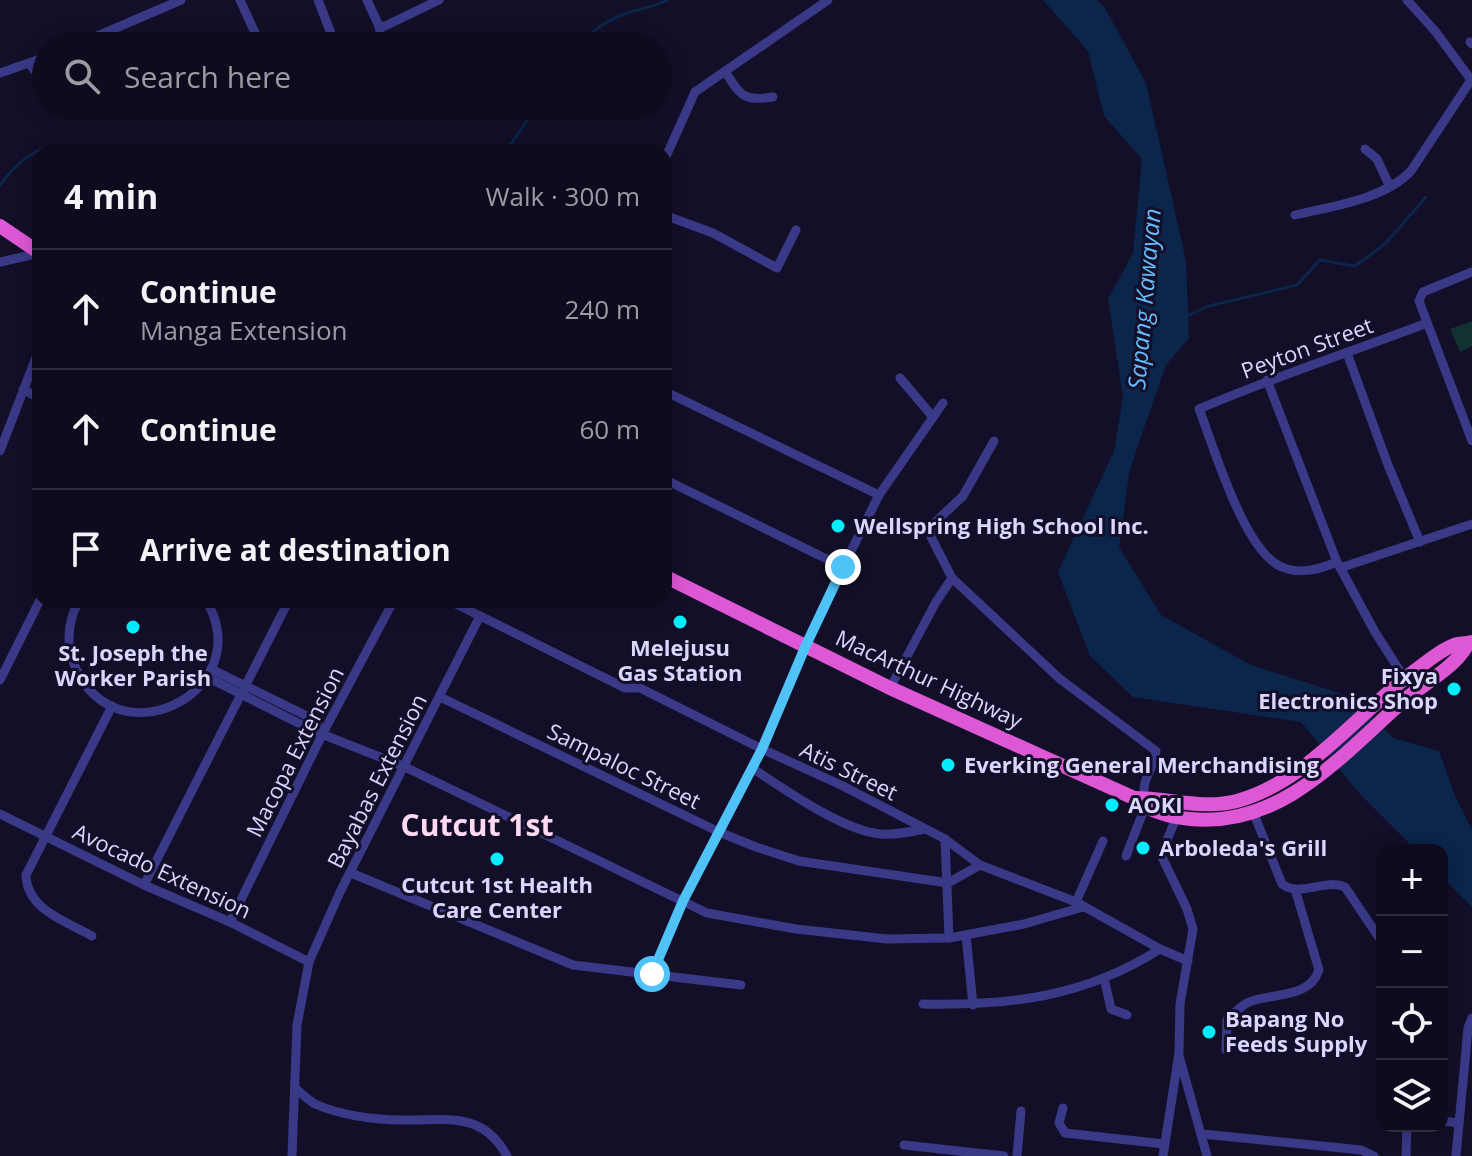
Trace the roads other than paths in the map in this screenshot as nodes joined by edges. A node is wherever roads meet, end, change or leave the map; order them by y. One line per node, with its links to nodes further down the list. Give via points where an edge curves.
1 (181, 0): 8 (street)
2 (240, 0): 11 (street)
3 (318, 0): 12 (street)
4 (367, 0): 9 (street)
5 (439, 0): 9 (street)
6 (828, 0): 17 (street)
7 (1407, 0): 19 (street)
8 (167, 3): 10 (street)
9 (379, 26): 13 (street)
10 (104, 32)
11 (255, 32)
12 (331, 32)
13 (380, 32)
14 (32, 62): 15 (street)
15 (29, 63): 16 (street); 18 (street)
16 (32, 67)
17 (725, 71): 20 (street, via 745,97); 21 (street, via 695,92)
18 (0, 73)
19 (1472, 80): 23 (street, via 1411,171)
20 (773, 97)
21 (672, 144)
22 (1365, 149): 23 (street, via 1377,159)
23 (1390, 187): 24 (street)
24 (1295, 215)
25 (672, 218): 27 (street, via 713,233 777,268)
26 (0, 226): 28 (highway)
27 (796, 230)
28 (32, 248)
29 (32, 255): 30 (street)
30 (0, 262)
31 (1472, 272): 32 (street, via 1423,292 1419,301)
32 (1427, 323): 33 (street, Peyton Street); 43 (street)
33 (1347, 353): 36 (street, Peyton Street); 48 (street)
34 (32, 367): 37 (street)
35 (900, 378): 41 (street)
36 (1267, 380): 49 (street); 49 (street, Peyton Street, via 1199,409 1240,513 1264,554 1283,568 1296,570)
37 (23, 389): 38 (street); 44 (street)
38 (32, 394)
39 (672, 395): 46 (street)
40 (943, 403): 41 (street)
41 (933, 417): 46 (street)
42 (994, 441): 51 (street, via 963,496 930,527)
43 (1472, 441)
44 (0, 451)
45 (672, 483): 50 (street)
46 (879, 495): 50 (street)
47 (1472, 524): 48 (street)
48 (1420, 542): 49 (street)
49 (1339, 565): 64 (street)
50 (843, 567): 61 (street)
51 (952, 578): 65 (street); 73 (street, via 1060,679 1156,751)
52 (672, 580): 61 (highway, MacArthur Highway)
53 (36, 608): 63 (street)
54 (76, 608): 68 (street, via 69,628 78,674 92,693)
55 (209, 608): 62 (street, via 217,647)
56 (285, 608): 66 (street)
57 (390, 608): 69 (street, Macopa Extension)
58 (464, 608): 59 (street, Atis Street)
59 (480, 616): 67 (street, Bayabas Extension); 70 (street, Atis Street)
60 (1470, 642): 64 (highway, MacArthur Highway, via 1453,645); 75 (highway, MacArthur Highway, via 1462,656 1303,789)
61 (806, 645): 65 (highway, MacArthur Highway); 70 (street)
62 (209, 673): 66 (street); 68 (street, via 194,694 176,706 133,713)
63 (0, 680)
64 (1399, 683): 73 (highway, MacArthur Highway, via 1292,776 1236,801)
65 (890, 688): 73 (highway, MacArthur Highway)
66 (244, 690): 69 (street, via 315,720); 86 (street)
67 (440, 697): 71 (street, Bayabas Extension); 78 (street, Sampaloc Street)
68 (112, 706): 79 (street)
69 (323, 733): 71 (street); 90 (street, Macopa Extension)
70 (762, 749): 72 (street); 77 (street, Atis Street)
71 (405, 767): 84 (street, Bayabas Extension); 88 (street)
72 (752, 768): 77 (street, via 838,819 877,834); 78 (street)
73 (1142, 801): 76 (highway, MacArthur Highway); 82 (street)
74 (0, 814): 79 (street, Avocado Extension)
75 (1254, 814): 76 (highway, MacArthur Highway, via 1205,821); 87 (street, via 1282,884)
76 (1176, 818): 96 (street, via 1161,855 1193,929)
77 (924, 829): 80 (street, Atis Street)
78 (719, 832): 85 (street, Sampaloc Street, via 799,861); 88 (street)
79 (46, 837): 86 (street, Avocado Extension); 93 (street, via 26,875 31,895 38,906)
80 (945, 839): 83 (street, Atis Street); 85 (street)
81 (1103, 841): 89 (street)
82 (1126, 856)
83 (980, 865): 85 (street); 89 (street, Atis Street)
84 (351, 873): 97 (street, Bayabas Extension); 98 (street, via 573,965)
85 (948, 883): 94 (street)
86 (144, 885): 90 (street, Avocado Extension)
87 (1295, 889): 91 (street, via 1337,883 1345,887); 105 (street, via 1319,970 1316,980 1297,992 1247,1004 1236,1012 1227,1020)
88 (683, 901): 94 (street, via 707,913 796,929 887,939); 98 (street)
89 (1080, 904): 92 (street, via 1024,924); 95 (street, Atis Street)
90 (230, 922): 97 (street, Avocado Extension)
91 (1376, 933)
92 (966, 935): 94 (street); 102 (street)
93 (92, 936)
94 (949, 938)
95 (1160, 949): 96 (street, Atis Street); 99 (street)
96 (1188, 961): 106 (street)
97 (309, 962): 107 (street, Bayabas Extension, via 297,1025)
98 (652, 974): 100 (street)
99 (1104, 978): 102 (street, via 1051,995); 103 (street, via 1111,1009)
100 (741, 985)
101 (923, 1004): 102 (street)
102 (973, 1005)
103 (1127, 1015)
104 (1472, 1018): 113 (street)
105 (1226, 1050)
106 (1179, 1053): 115 (street); 116 (street)
107 (295, 1088): 108 (street); 109 (street, Bayabas Extension)
108 (314, 1103): 109 (street); 119 (street, via 367,1117 441,1118 478,1125)
109 (294, 1106): 118 (street, Bayabas Extension)
110 (1063, 1108): 116 (street, via 1059,1123 1065,1133)
111 (1021, 1111): 121 (street)
112 (1448, 1122): 113 (street)
113 (1459, 1123): 126 (street)
114 (1407, 1132): 125 (street)
115 (1202, 1134): 123 (street); 124 (street, via 1361,1150)
116 (1164, 1144): 122 (street)
117 (904, 1145): 120 (street)
118 (292, 1156)
119 (507, 1156)
120 (1004, 1156)
121 (1017, 1156)
122 (1163, 1156)
123 (1207, 1156)
124 (1374, 1156)
125 (1406, 1156)
126 (1456, 1156)

